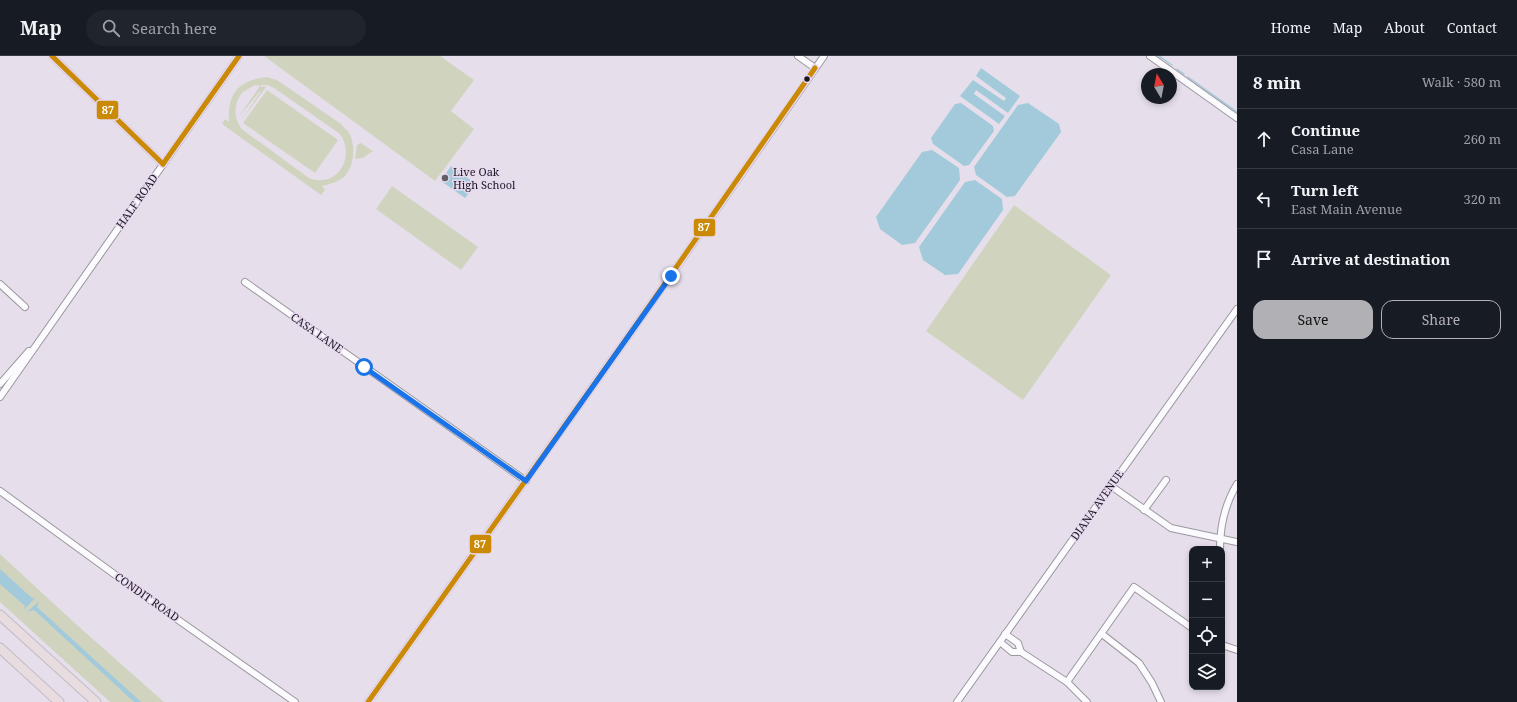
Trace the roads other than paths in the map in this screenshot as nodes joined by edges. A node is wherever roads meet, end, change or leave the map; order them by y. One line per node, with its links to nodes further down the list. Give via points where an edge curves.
1 (52, 56): 8 (street)
2 (239, 56): 8 (street, HALF ROAD)
3 (798, 56): 6 (street)
4 (824, 56): 6 (street)
5 (1150, 56): 7 (street)
6 (815, 68): 17 (street)
7 (1237, 118)
8 (163, 164): 13 (street, HALF ROAD)
9 (244, 282): 17 (street, CASA LANE)
10 (0, 284): 11 (street)
11 (25, 307)
12 (1237, 309): 19 (street, DIANA AVENUE)
13 (50, 327): 14 (street, HALF ROAD); 15 (street, HALF ROAD)
14 (0, 384)
15 (0, 397)
16 (1166, 480): 21 (street)
17 (526, 481): 38 (street)
18 (1237, 484): 22 (street, via 1228,499)
19 (1111, 486): 21 (street); 27 (street, DIANA AVENUE)
20 (0, 491): 37 (street, CONDIT ROAD)
21 (1144, 510): 22 (street, via 1171,528)
22 (1220, 539): 23 (street); 24 (street)
23 (1237, 542)
24 (1220, 546)
25 (0, 615): 36 (highway)
26 (1189, 626): 28 (street, via 1134,587)
27 (1005, 634): 29 (street, DIANA AVENUE); 33 (street, via 1018,643)
28 (1102, 634): 34 (street); 41 (street, via 1139,663)
29 (1000, 642): 33 (street, via 1012,652); 39 (street, DIANA AVENUE)
30 (1225, 646): 32 (street)
31 (0, 648): 35 (highway)
32 (1237, 650)
33 (1021, 652): 34 (street)
34 (1067, 682): 40 (street)
35 (59, 702)
36 (96, 702)
37 (295, 702)
38 (368, 702)
39 (957, 702)
40 (1087, 702)
41 (1161, 702)

